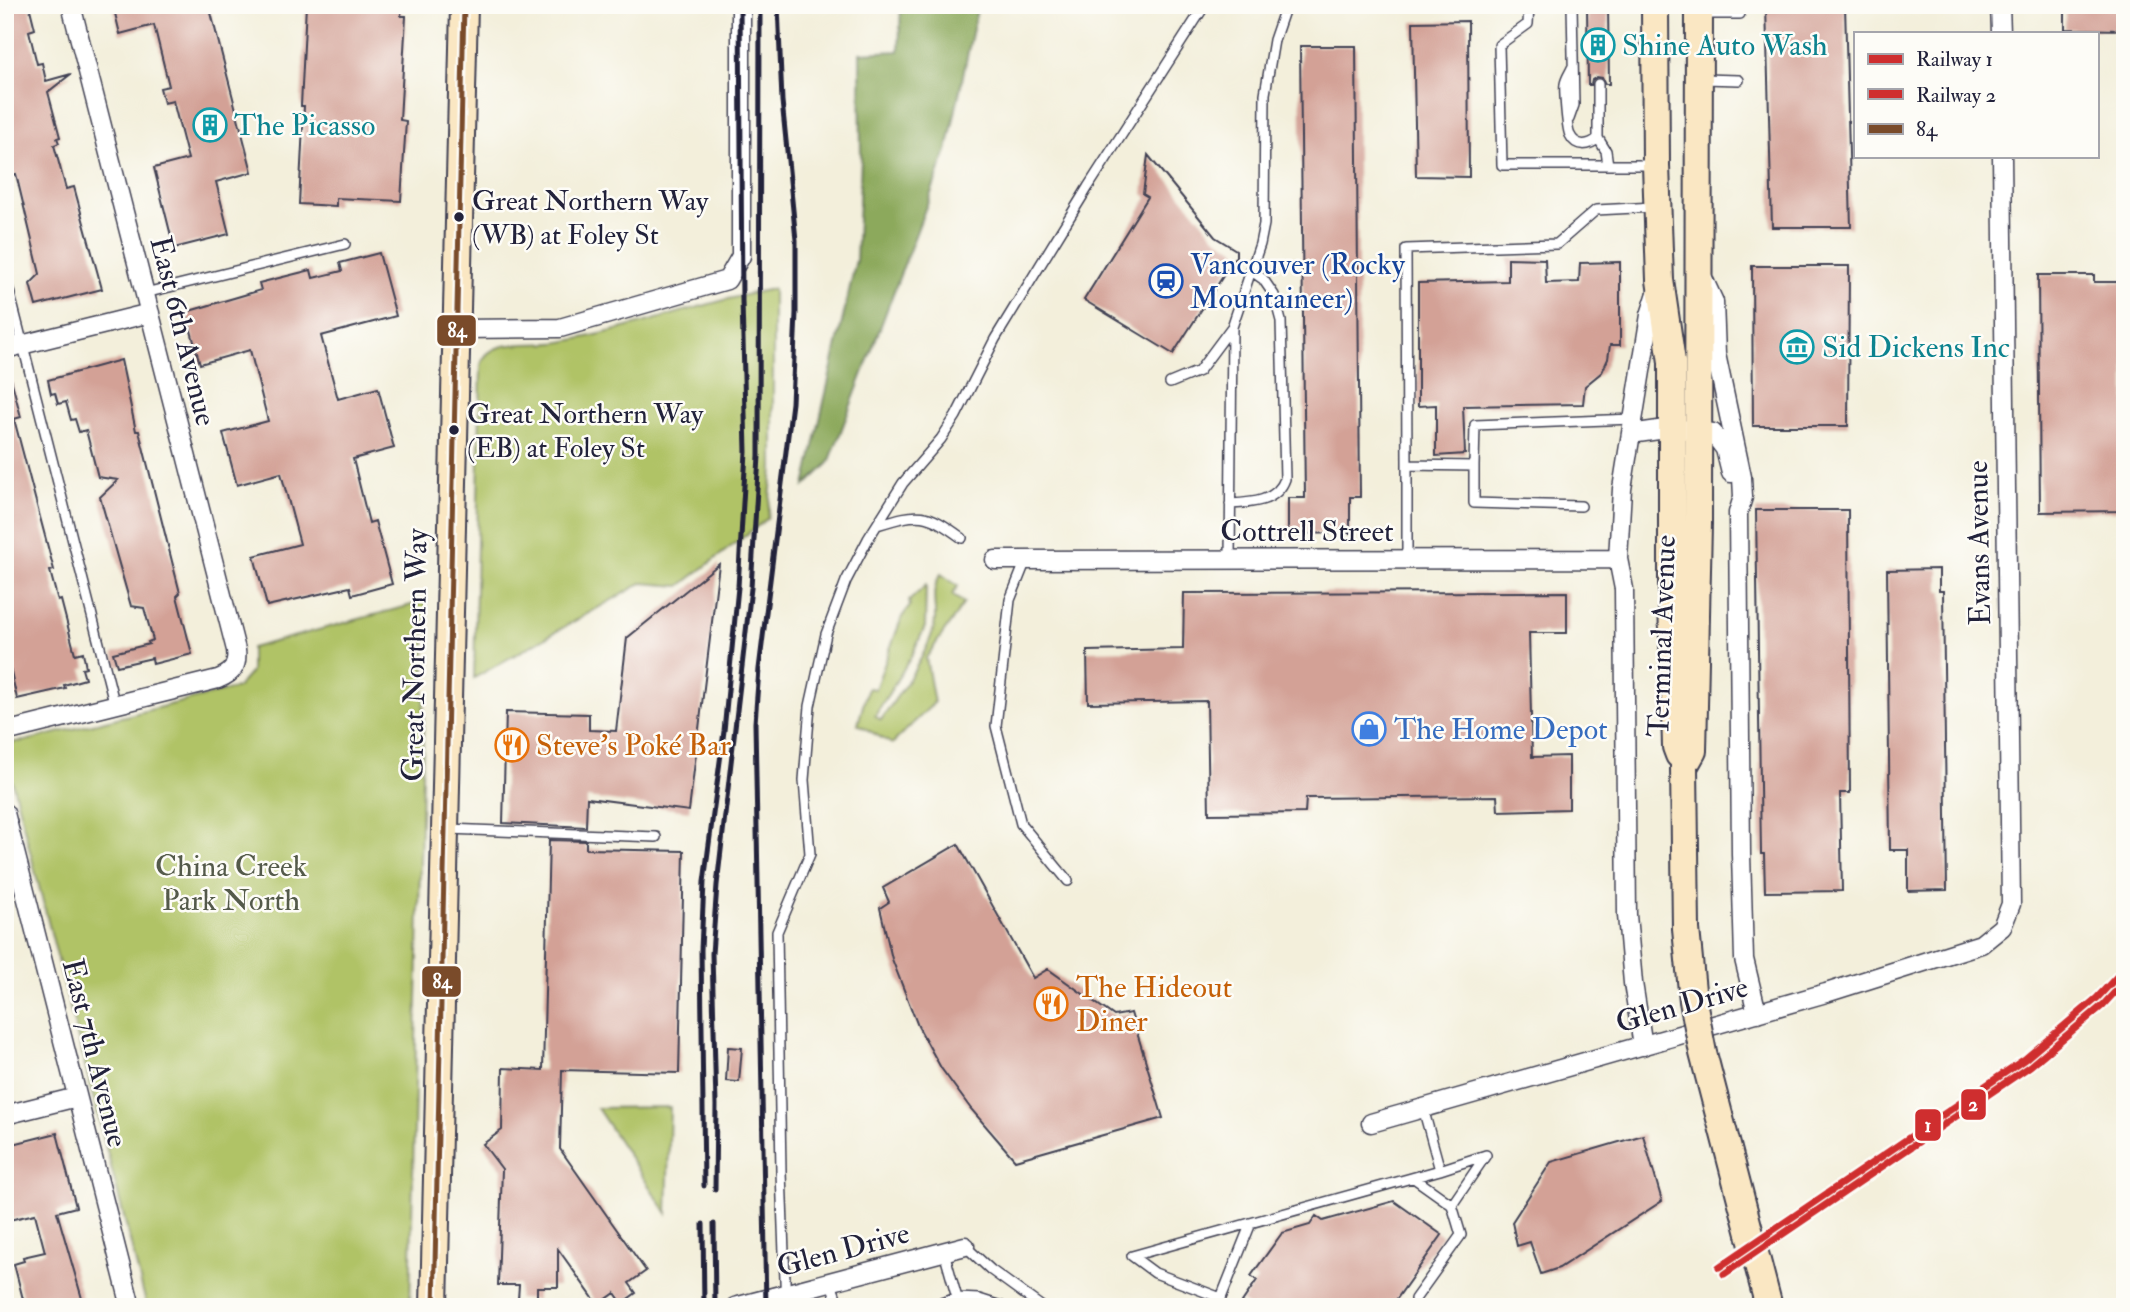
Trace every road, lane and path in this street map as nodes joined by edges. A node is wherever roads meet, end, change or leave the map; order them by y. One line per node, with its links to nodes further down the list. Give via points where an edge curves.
1 (71, 5): 26 (street, East 6th Avenue)
2 (464, 5): 29 (main road, Great Northern Way)
3 (741, 5): 29 (street, via 741,256 727,280 560,328)
4 (1205, 5): 40 (lane, via 995,339 956,416 903,483)
5 (1286, 5): 23 (lane, via 1274,40 1265,94 1265,224)
6 (1529, 5): 18 (lane, via 1528,23 1499,45 1502,164)
7 (1572, 5): 16 (lane, via 1572,68 1565,83 1569,134 1586,145)
8 (1655, 5): 19 (main road, Terminal Avenue)
9 (2000, 5): 12 (street)
10 (1699, 9): 11 (lane); 13 (main road, Terminal Avenue)
11 (1740, 14)
12 (2000, 32)
13 (1699, 78): 14 (lane); 22 (main road, Terminal Avenue)
14 (1739, 80)
15 (1598, 85): 16 (lane)
16 (1598, 138): 18 (lane)
17 (2002, 158): 53 (street, Evans Avenue, via 2011,904)
18 (1608, 165): 19 (lane)
19 (1656, 165): 20 (main road, Terminal Avenue)
20 (1658, 207): 25 (main road, Terminal Avenue); 35 (lane, via 1596,210 1557,244 1406,249)
21 (345, 244): 26 (lane)
22 (1698, 266): 34 (main road, Terminal Avenue); 39 (street, Terminal Avenue, via 1714,302 1716,355 1742,477)
23 (1250, 270): 28 (lane); 37 (lane, via 1274,295 1281,321 1285,480 1266,499)
24 (5, 275): 30 (lane)
25 (1661, 279): 33 (street, Terminal Avenue, via 1650,315); 34 (main road, Terminal Avenue)
26 (145, 293): 27 (street, East 6th Avenue)
27 (150, 313): 30 (street); 47 (street, East 6th Avenue, via 237,662 218,679)
28 (1232, 327): 32 (lane, via 1199,371); 37 (lane)
29 (456, 330): 50 (main road, Great Northern Way)
30 (23, 344): 31 (street); 47 (lane)
31 (5, 349)
32 (1170, 383)
33 (1632, 426): 34 (street); 36 (lane, via 1475,425); 45 (street, Terminal Avenue)
34 (1684, 429): 39 (street, via 1713,433 1725,449 1732,506); 77 (main road, Terminal Avenue, bridge, via 1676,747 1684,767 1686,929 1703,1053)
35 (1407, 465): 36 (lane); 44 (lane)
36 (1474, 467): 38 (lane, via 1474,503)
37 (1230, 504): 43 (lane)
38 (1581, 506)
39 (1738, 513): 54 (street, Terminal Avenue, via 1744,958)
40 (877, 525): 41 (lane, via 925,516); 69 (lane, via 846,581 825,634 810,706 804,780 810,854 777,932)
41 (962, 538)
42 (1026, 559): 43 (street, Cottrell Street); 46 (street, Cottrell Street); 52 (lane, via 1010,600 996,726 1021,824)
43 (1230, 559): 44 (street, Cottrell Street)
44 (1407, 559): 45 (street, Cottrell Street)
45 (1618, 559): 55 (street, Terminal Avenue, via 1624,589 1627,915)
46 (995, 560)
47 (115, 706): 48 (street)
48 (5, 732)
49 (5, 813): 56 (street, East 7th Avenue)
50 (444, 829): 51 (lane); 71 (main road, Great Northern Way)
51 (656, 837)
52 (1068, 881)
53 (2002, 927): 54 (street, Glen Drive, via 1981,944)
54 (1757, 1013): 55 (street, Glen Drive)
55 (1643, 1045): 57 (street, Glen Drive)
56 (77, 1097): 58 (street); 70 (street, East 7th Avenue)
57 (1423, 1108): 59 (street, Glen Drive); 60 (lane)
58 (5, 1115)
59 (1371, 1123)
60 (1440, 1170): 61 (lane); 62 (lane, via 1486,1155)
61 (1414, 1178): 62 (lane); 63 (lane)
62 (1452, 1205): 68 (lane, via 1461,1235)
63 (1251, 1223): 63 (lane, via 1198,1238 1132,1256 1155,1273 1221,1298)
64 (965, 1246): 65 (street, Glen Drive); 76 (lane)
65 (944, 1252): 66 (street, Glen Drive); 67 (lane)
66 (831, 1283): 69 (street, Glen Drive); 73 (lane)
67 (957, 1298): 74 (lane); 75 (lane)
68 (1415, 1299)
69 (786, 1300): 72 (street, Glen Drive)
70 (131, 1307)
71 (434, 1307)
72 (735, 1307)
73 (839, 1307)
74 (928, 1307)
75 (1004, 1307)
76 (1042, 1307)
77 (1769, 1307)

